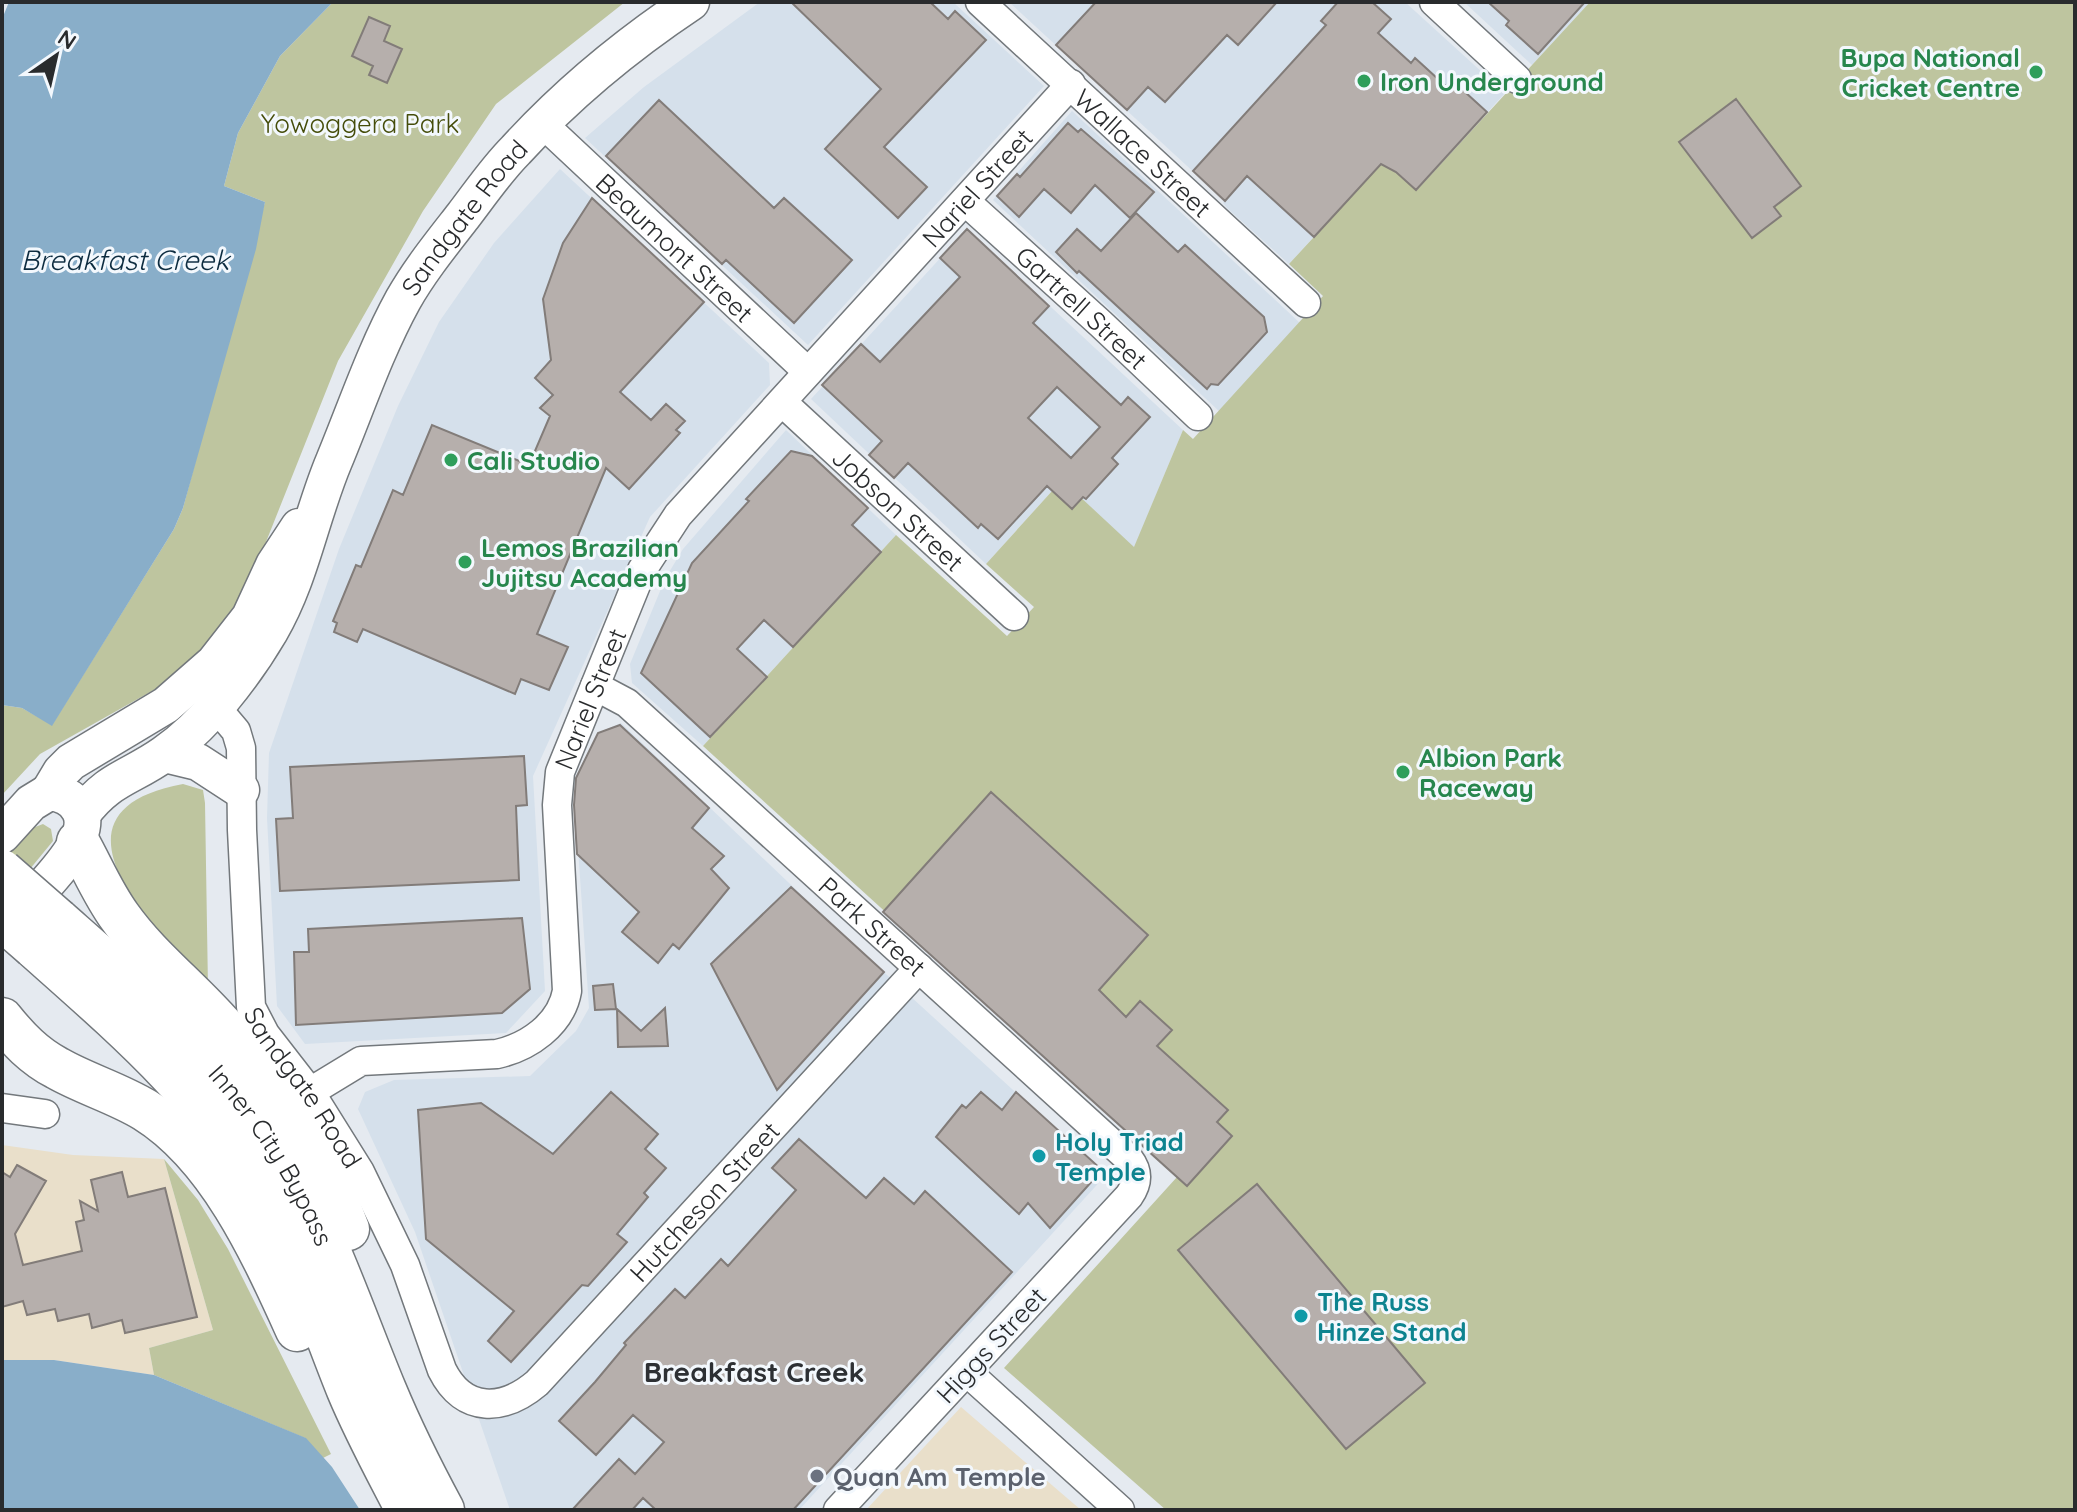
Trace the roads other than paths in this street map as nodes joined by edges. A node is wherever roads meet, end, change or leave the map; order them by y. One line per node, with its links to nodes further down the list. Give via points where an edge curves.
1 (691, 2): 6 (main road, Sandgate Road)
2 (980, 2): 5 (street, Wallace Street)
3 (1434, 2): 4 (street)
4 (1517, 79)
5 (1071, 84): 7 (street, Nariel Street); 8 (street, Wallace Street)
6 (542, 123): 9 (street, Beaumont Street); 14 (main road, Sandgate Road, via 513,152 404,298 320,495 285,602 249,663)
7 (965, 201): 9 (street, Nariel Street); 11 (street, Gartrell Street)
8 (1306, 303)
9 (808, 372): 10 (street, Nariel Street)
10 (782, 402): 12 (street, Jobson Street); 13 (street, Nariel Street, via 666,532 642,570)
11 (1198, 416)
12 (1014, 616)
13 (595, 686): 23 (street, Park Street, via 627,703); 25 (street, Nariel Street, via 557,789 567,991 561,1011 528,1043 512,1050 361,1061)
14 (204, 694): 15 (main road, Sandgate Road); 16 (street, Sandgate Road, via 239,739); 17 (main road, Sandgate Road, via 166,705 71,762)
15 (165, 754): 16 (main road, via 198,762); 18 (main road, Sandgate Road, via 102,790)
16 (241, 790): 25 (street, Sandgate Road, via 251,1007)
17 (49, 792): 18 (main road, via 76,804); 19 (main road, Sandgate Road, via 31,803)
18 (80, 828): 22 (main road, Sandgate Road); 29 (highway, via 119,915 232,1037 311,1148 354,1244 359,1263)
19 (2, 835)
20 (2, 871): 22 (highway, Inner City Bypass, bridge)
21 (2, 919): 22 (highway, Inner City Bypass, bridge)
22 (31, 933): 29 (highway, Inner City Bypass, via 171,1020 235,1091 306,1201); 32 (highway, Inner City Bypass, via 195,1099 243,1163 292,1249)
23 (919, 968): 28 (street, Park Street, via 1129,1159); 31 (street, Hutcheson Street, via 537,1383 508,1402)
24 (2, 1019): 32 (highway, via 44,1061 149,1112 198,1156 252,1237 331,1399)
25 (310, 1092): 31 (street, Sandgate Road, via 384,1218 446,1378)
26 (2, 1108): 27 (street)
27 (45, 1114)
28 (1137, 1177): 30 (street, Higgs Street, via 1129,1196)
29 (351, 1300): 34 (highway, Inner City Bypass, via 403,1431)
30 (967, 1372): 35 (street, Higgs Street); 36 (street)
31 (471, 1401)
32 (373, 1442): 33 (highway, Inner City Bypass)
33 (407, 1510)
34 (443, 1510)
35 (838, 1510)
36 (1120, 1510)

